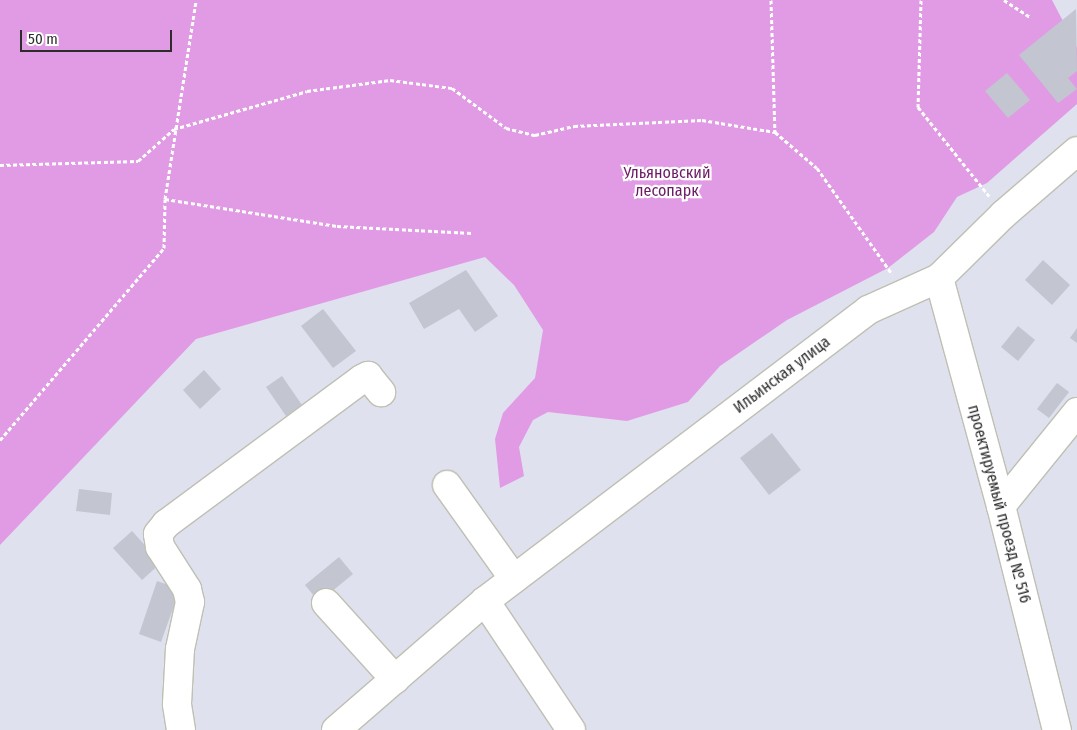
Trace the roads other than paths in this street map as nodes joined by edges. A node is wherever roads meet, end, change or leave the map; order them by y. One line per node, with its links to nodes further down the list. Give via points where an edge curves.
1 (1077, 151): 2 (street, Ильинская улица, via 1004,214)
2 (938, 278): 6 (street, проектируемый проезд № 516); 7 (street, Ильинская улица, via 868,310)
3 (381, 392): 11 (street, via 368,376 362,378 166,524 158,534 160,547 187,589 190,602 180,649 177,704)
4 (1077, 412): 6 (street)
5 (447, 485): 7 (street)
6 (1001, 506): 14 (street, проектируемый проезд № 516)
7 (514, 579): 8 (street, Ильинская улица)
8 (486, 601): 10 (street, Ильинская улица); 13 (street)
9 (326, 603): 10 (street)
10 (395, 679): 12 (street, Ильинская улица)
11 (181, 730)
12 (336, 730)
13 (571, 730)
14 (1056, 730)

